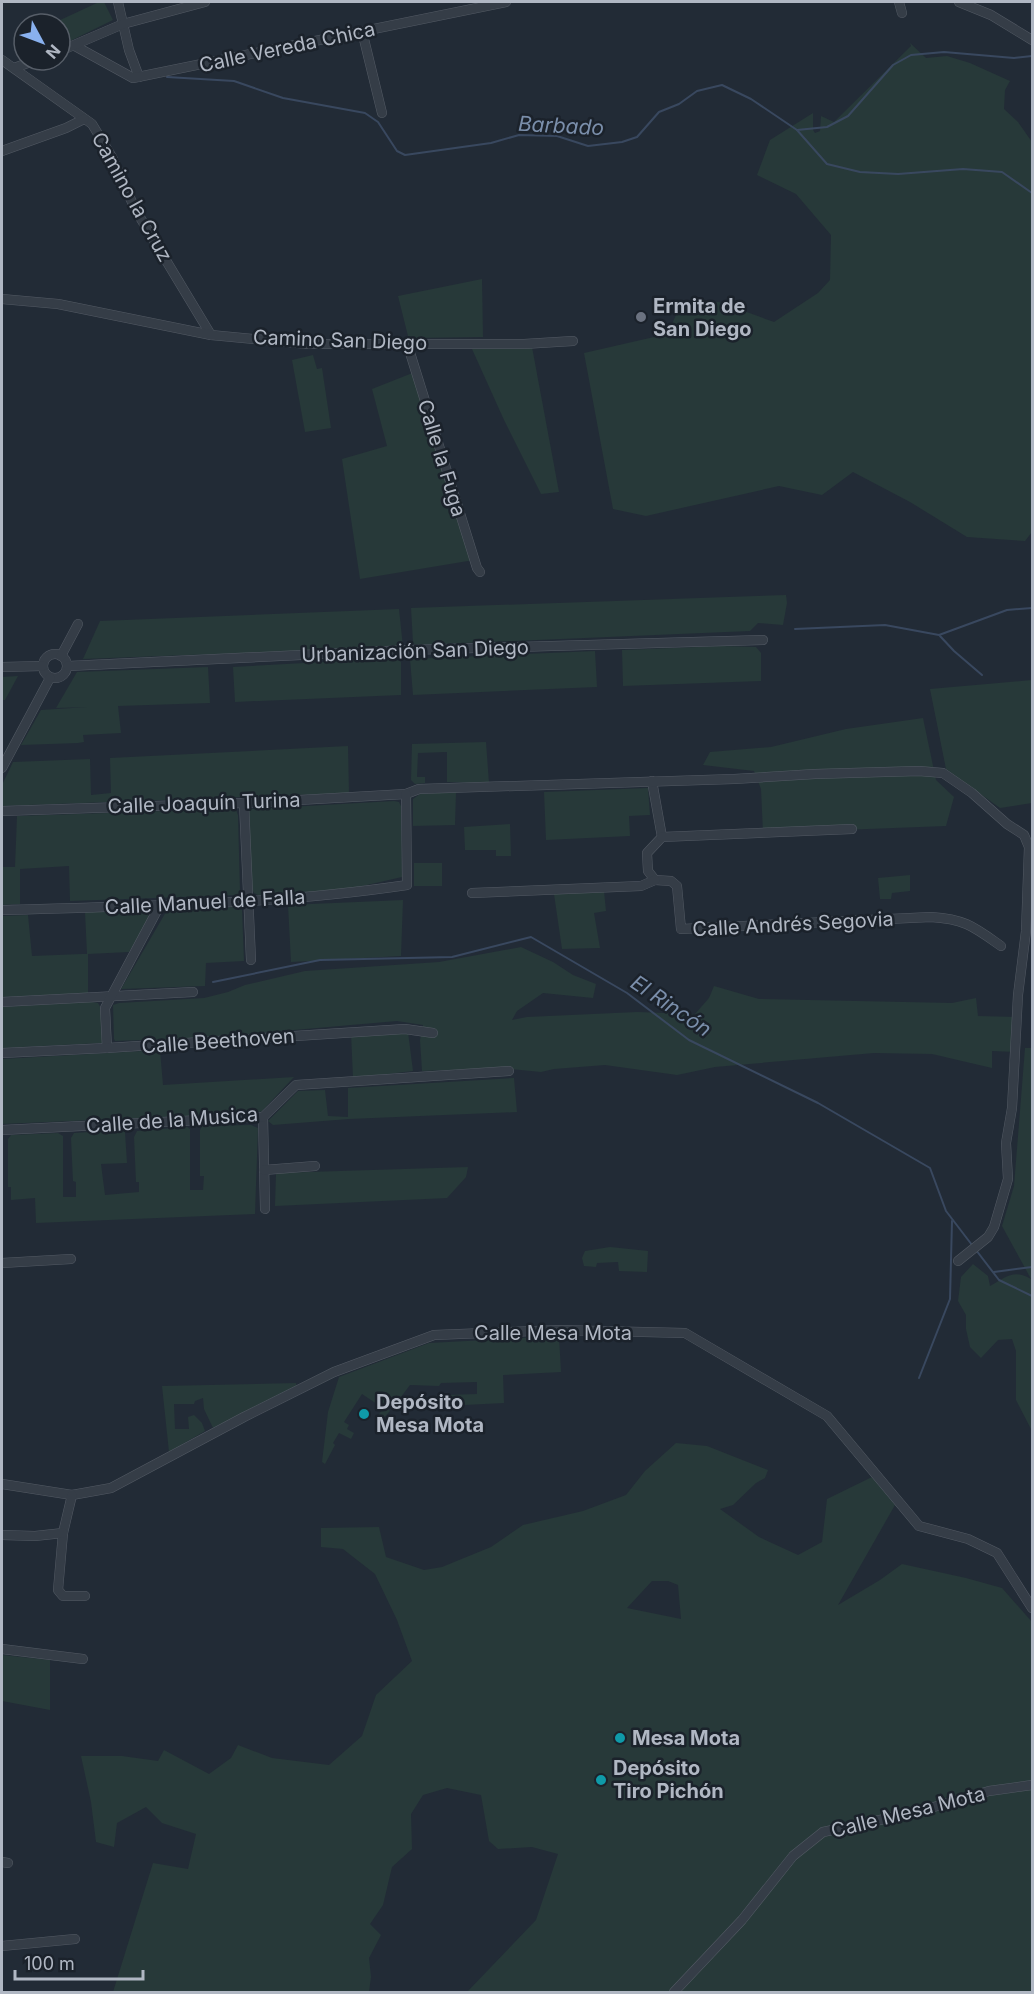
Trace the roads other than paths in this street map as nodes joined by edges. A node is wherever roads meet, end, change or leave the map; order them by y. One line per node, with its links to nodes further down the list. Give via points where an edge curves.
1 (118, 2): 7 (street)
2 (205, 2): 7 (street)
3 (506, 2): 8 (street, Calle Vereda Chica)
4 (899, 2): 6 (street)
5 (959, 2): 9 (street, via 991,15)
6 (902, 13)
7 (123, 24): 10 (street); 13 (street)
8 (362, 31): 13 (street, Calle Vereda Chica); 14 (street)
9 (1032, 40)
10 (75, 46): 11 (street); 13 (street, via 133,78)
11 (72, 47)
12 (19, 72): 15 (street, Camino la Cruz)
13 (139, 77)
14 (382, 113)
15 (84, 119): 16 (street); 18 (street, Camino la Cruz, via 92,124 112,157 135,208)
16 (2, 151)
17 (2, 299): 18 (street, Camino San Diego, via 58,304)
18 (212, 334): 20 (street, Camino San Diego, via 308,344)
19 (573, 341): 20 (street, Camino San Diego)
20 (408, 343): 21 (street, Calle la Fuga)
21 (480, 572)
22 (78, 624): 24 (street)
23 (763, 640): 26 (street, Urbanización San Diego, via 407,650)
24 (61, 656): 25 (street, via 49,655); 26 (street)
25 (42, 666): 27 (street); 28 (street)
26 (68, 666): 28 (street, via 62,677)
27 (2, 667)
28 (50, 678): 29 (street)
29 (2, 768)
30 (652, 781): 31 (street, Calle Joaquín Turina, via 418,789); 35 (street); 56 (street, Calle Joaquín Turina, via 943,773 1024,835 1029,847 1026,931 1006,1143 1008,1179 988,1237)
31 (406, 794): 32 (street, Calle Joaquín Turina); 38 (street, Calle Manuel de Falla, via 407,885 341,895)
32 (244, 803): 33 (street, Calle Joaquín Turina); 38 (street)
33 (2, 811)
34 (852, 829): 35 (street)
35 (662, 837): 36 (street, via 647,854 648,871)
36 (655, 880): 37 (street, via 641,886); 41 (street, Calle Andrés Segovia, via 671,881 677,886 681,929 951,918 970,924)
37 (472, 893)
38 (247, 901): 39 (street, Calle Manuel de Falla); 42 (street)
39 (160, 905): 40 (street, Calle Manuel de Falla); 44 (street)
40 (2, 910)
41 (1001, 946)
42 (251, 960)
43 (193, 992): 44 (street)
44 (109, 998): 45 (street); 47 (street, via 105,1008)
45 (2, 1002)
46 (434, 1033): 47 (street, Calle Beethoven, via 405,1029)
47 (107, 1048): 48 (street, Calle Beethoven)
48 (2, 1053)
49 (509, 1071): 50 (street, Calle de la Musica, via 296,1085)
50 (264, 1117): 51 (street, Calle de la Musica); 53 (street)
51 (2, 1130)
52 (315, 1166): 53 (street)
53 (264, 1170): 54 (street)
54 (265, 1209)
55 (71, 1258): 57 (street)
56 (958, 1261)
57 (2, 1263)
58 (2, 1484): 59 (street, Calle Mesa Mota)
59 (72, 1495): 60 (street); 63 (street, Calle Mesa Mota, via 111,1488 334,1372 434,1335 560,1330 685,1333 827,1416 919,1526 968,1539 997,1552)
60 (63, 1533): 61 (street); 62 (street, via 58,1590 63,1596)
61 (2, 1535)
62 (85, 1596)
63 (1032, 1608)
64 (2, 1649): 65 (street)
65 (82, 1659)
66 (1032, 1785): 69 (street, Calle Mesa Mota, via 989,1791 914,1813 823,1832 793,1856 742,1920)
67 (75, 1939): 68 (street)
68 (2, 1946)
69 (674, 1992)

